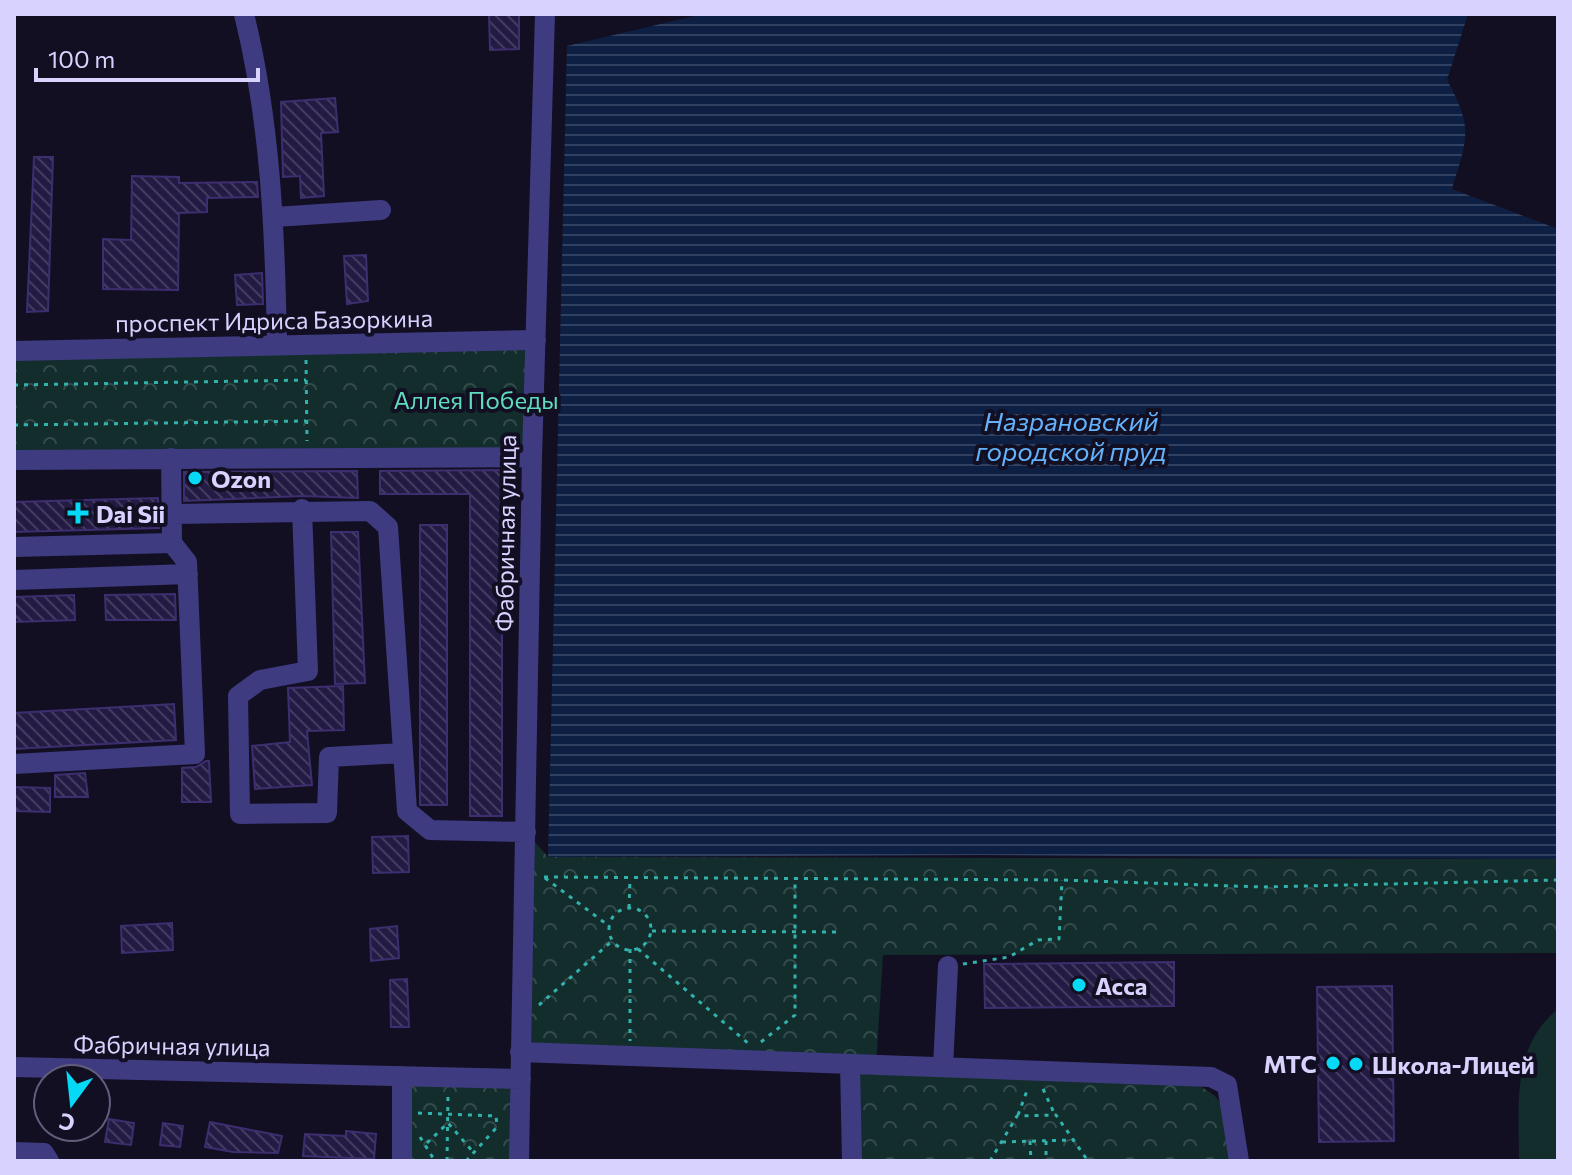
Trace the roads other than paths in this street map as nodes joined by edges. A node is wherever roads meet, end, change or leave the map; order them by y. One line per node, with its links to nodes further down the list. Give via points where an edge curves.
1 (244, 14): 4 (street, via 258,71)
2 (545, 14): 5 (street, Фабричная улица)
3 (381, 210): 4 (street)
4 (275, 217): 6 (street)
5 (536, 340): 6 (street, проспект Идриса Базоркина); 8 (street, Фабричная улица)
6 (277, 345): 7 (street, проспект Идриса Базоркина)
7 (14, 351)
8 (532, 457): 9 (street); 19 (street, Фабричная улица)
9 (171, 458): 10 (street); 12 (street)
10 (14, 460)
11 (302, 509): 12 (street); 17 (street, via 370,511 388,527); 17 (street, via 308,671 260,680 238,696 240,814 327,813 329,757)
12 (172, 514): 13 (street)
13 (172, 543): 14 (street); 15 (street, via 187,562)
14 (14, 547)
15 (188, 574): 16 (street); 18 (street, via 195,754)
16 (14, 580)
17 (403, 753): 19 (street, via 407,811 430,830)
18 (14, 764)
19 (526, 832): 21 (street, Фабричная улица, via 535,874)
20 (948, 966): 24 (street)
21 (520, 1052): 22 (street); 26 (street, Фабричная улица)
22 (850, 1064): 24 (street); 31 (street)
23 (14, 1067): 25 (street, Фабричная улица)
24 (943, 1067): 32 (street, via 1211,1077 1227,1085)
25 (402, 1076): 26 (street, Фабричная улица); 29 (street)
26 (521, 1079): 30 (street, Фабричная улица)
27 (14, 1152): 28 (street, via 44,1153)
28 (49, 1161)
29 (402, 1161)
30 (519, 1161)
31 (852, 1161)
32 (1239, 1161)

